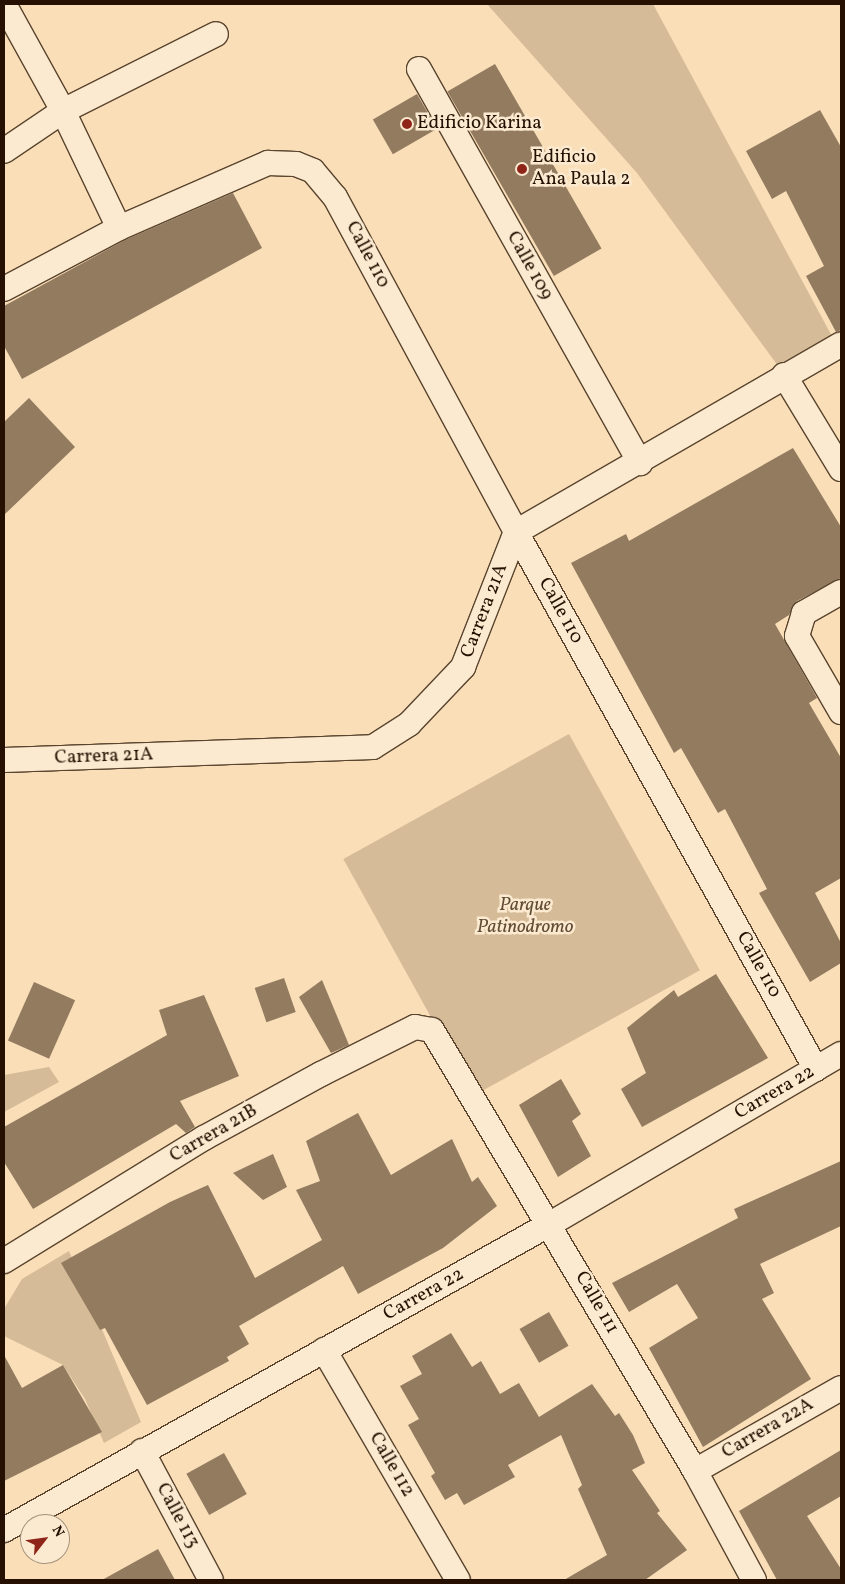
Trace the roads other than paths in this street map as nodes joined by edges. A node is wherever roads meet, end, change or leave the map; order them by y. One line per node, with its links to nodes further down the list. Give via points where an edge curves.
1 (4, 4): 4 (street)
2 (216, 34): 4 (street)
3 (419, 69): 10 (street, Calle 109)
4 (63, 111): 5 (street); 6 (street)
5 (4, 151)
6 (119, 228): 7 (street); 12 (street, Calle 110, via 268,163 296,164 313,171 335,196)
7 (4, 289)
8 (841, 344): 9 (street)
9 (784, 375): 10 (street); 11 (street)
10 (640, 463): 12 (street)
11 (841, 469)
12 (516, 532): 15 (street, Carrera 21A, via 463,667 410,724 373,747); 18 (street, Calle 110)
13 (841, 592): 14 (street, via 804,613 797,636)
14 (841, 712)
15 (4, 760)
16 (432, 1030): 19 (street, Calle 111); 20 (street, Carrera 21B, via 415,1027 321,1074 204,1138)
17 (841, 1054): 18 (street, Carrera 22)
18 (816, 1069): 19 (street, Carrera 22)
19 (550, 1224): 21 (street, Carrera 22); 24 (street, Calle 111)
20 (4, 1261)
21 (324, 1350): 23 (street, Carrera 22); 27 (street, Calle 112)
22 (841, 1388): 24 (street, Carrera 22A)
23 (142, 1451): 25 (street, Carrera 22); 26 (street, Calle 113)
24 (695, 1471): 28 (street, Calle 111)
25 (4, 1530)
26 (211, 1580)
27 (458, 1580)
28 (754, 1580)

